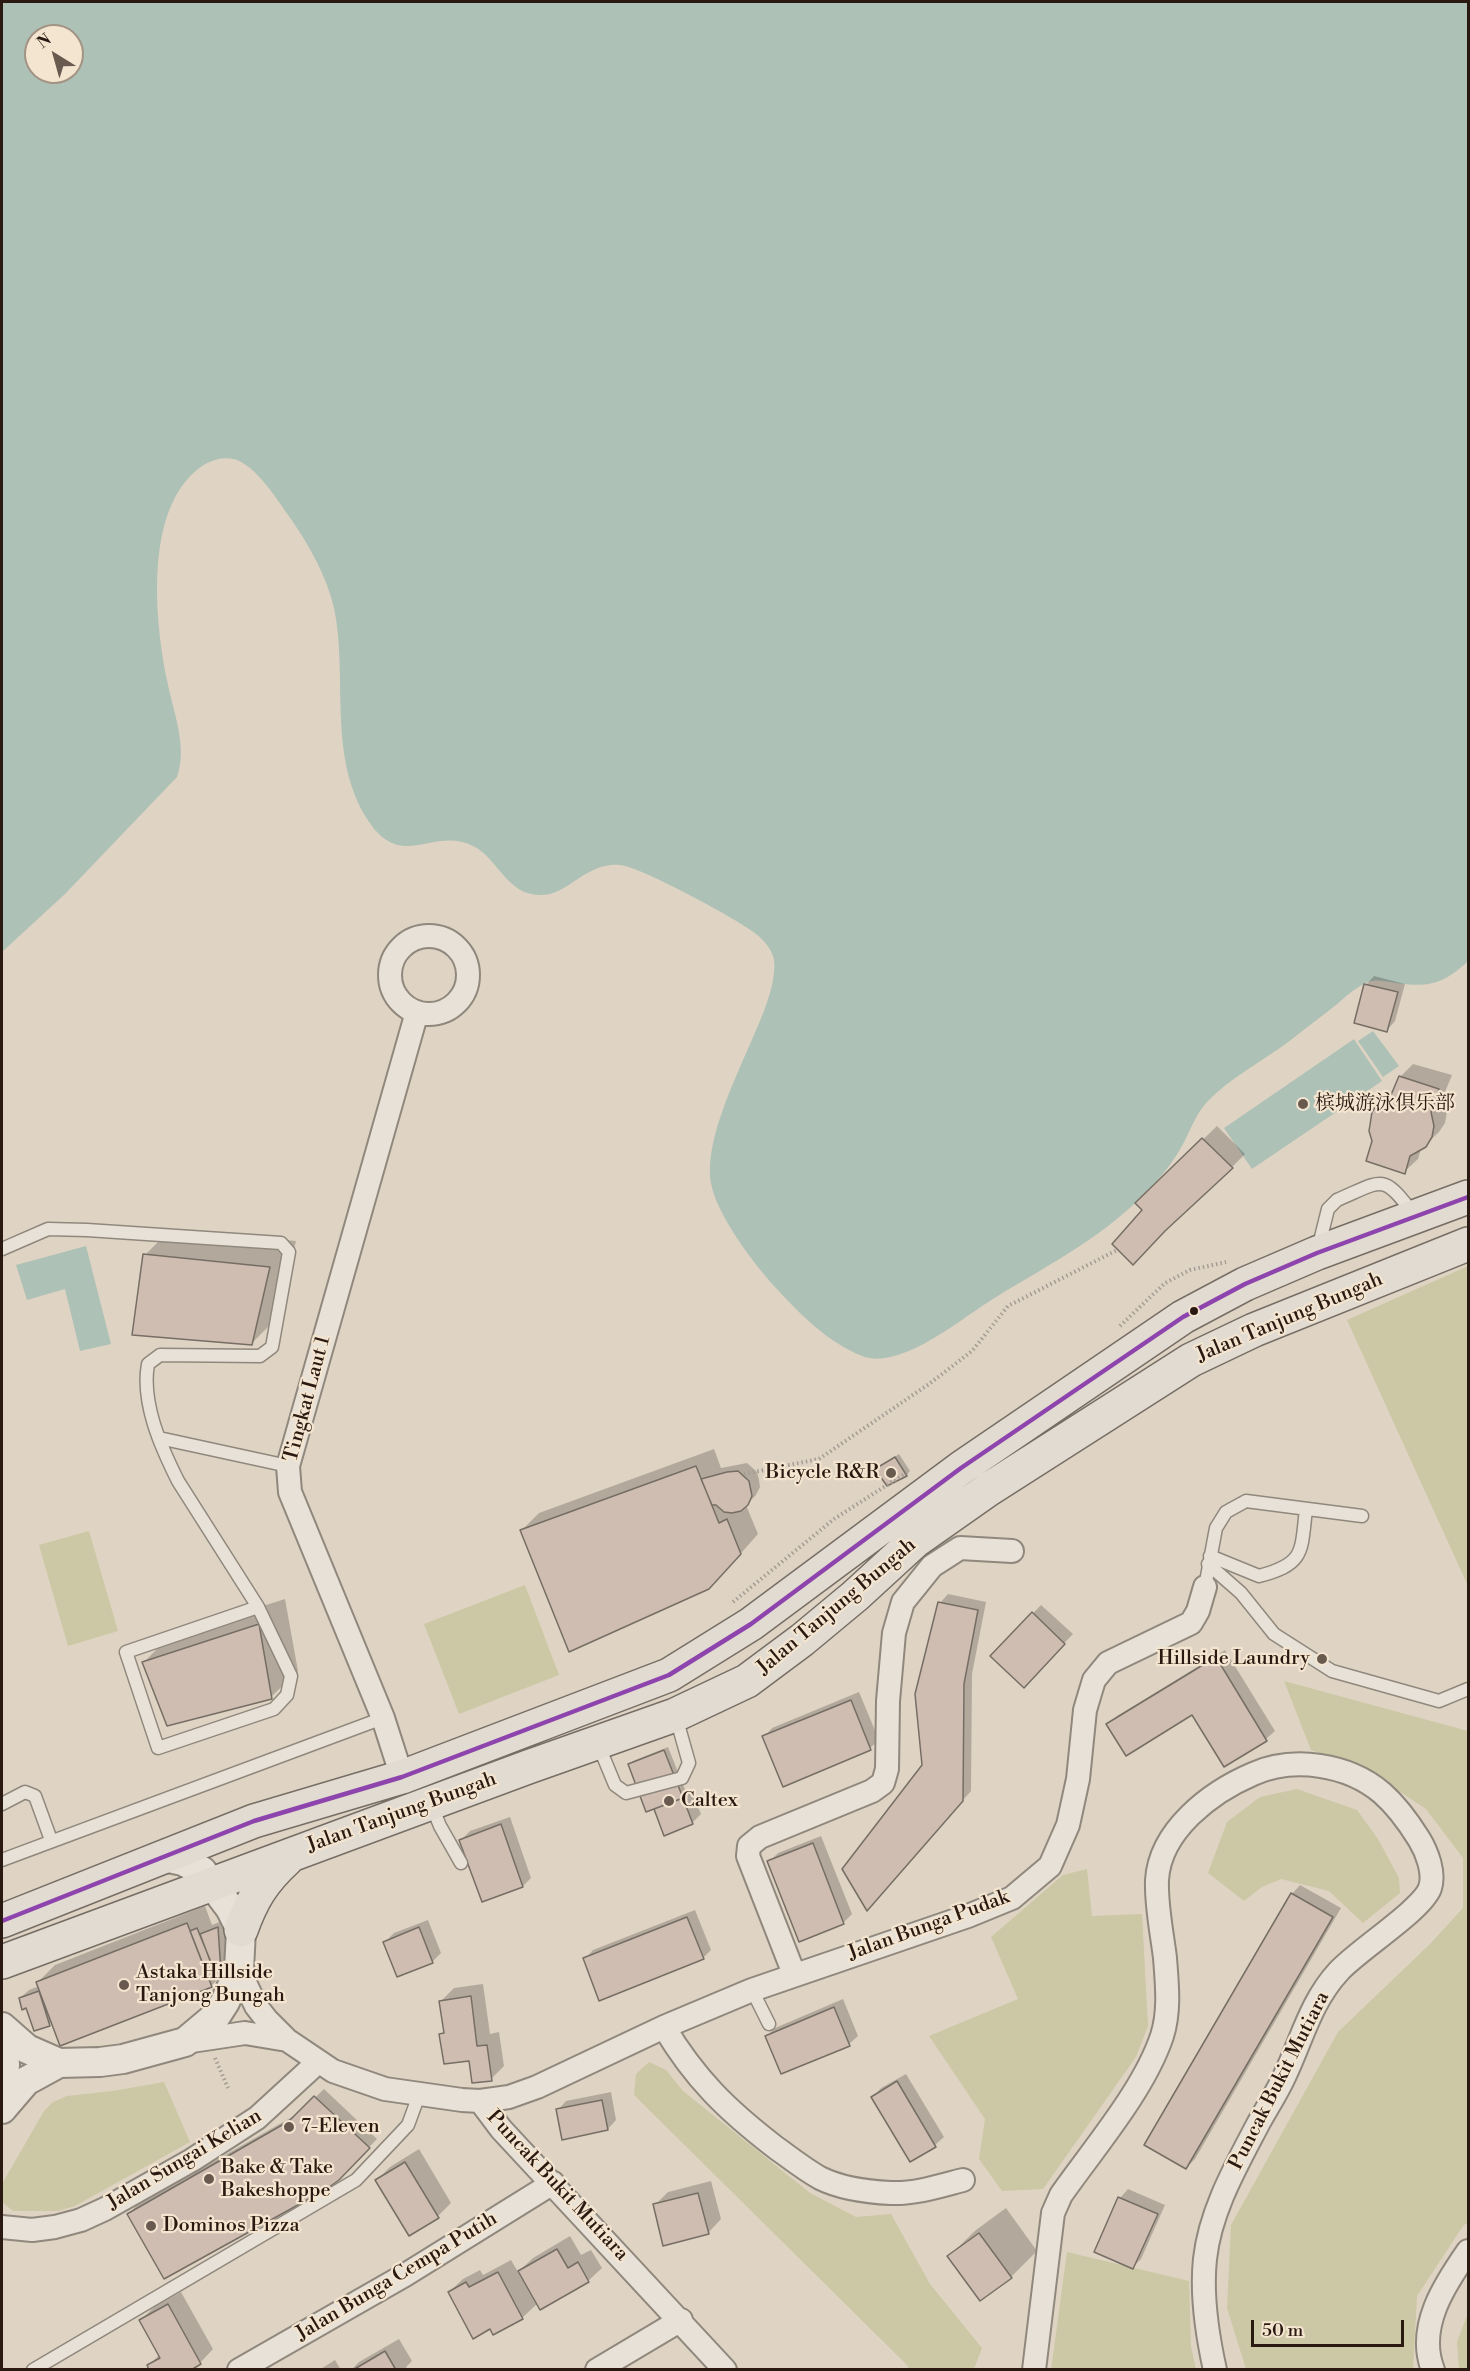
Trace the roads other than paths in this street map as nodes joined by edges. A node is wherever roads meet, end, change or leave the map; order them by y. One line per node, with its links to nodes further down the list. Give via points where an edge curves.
1 (417, 1012): 8 (street, Tingkat Laut 1)
2 (1468, 1197): 3 (main road, Jalan Tanjung Bungah)
3 (1416, 1217): 6 (main road, Jalan Tanjung Bungah); 6 (lane, via 1390,1185 1378,1183 1332,1204)
4 (1468, 1244): 16 (main road, Jalan Tanjung Bungah, via 1254,1330 1191,1360 915,1541 855,1596 747,1681)
5 (2, 1249): 7 (lane, via 48,1229 281,1243 287,1248 272,1347 267,1353 160,1355 148,1364 149,1402)
6 (1317, 1253): 19 (main road, Jalan Tanjung Bungah, via 1182,1317 961,1468 751,1624 669,1675)
7 (159, 1438): 8 (lane); 14 (lane, via 178,1481)
8 (288, 1466): 17 (street, Tingkat Laut 1, via 290,1492)
9 (1306, 1509): 10 (lane); 12 (lane, via 1246,1501 1226,1512 1216,1528); 12 (lane, via 1302,1547 1291,1564 1259,1576)
10 (1362, 1516)
11 (1012, 1551): 32 (street, via 960,1548 932,1566 903,1602 894,1633 883,1783 760,1837 749,1846 747,1857)
12 (1209, 1560): 13 (lane); 15 (lane, via 1275,1634 1332,1671 1439,1701)
13 (1204, 1587): 32 (street, Jalan Bunga Pudak, via 1191,1623 1108,1663 1094,1680 1085,1710 1078,1779 1068,1825 1050,1866 1012,1898)
14 (258, 1607): 14 (lane, via 126,1652 158,1748 274,1710 287,1695 291,1676)
15 (1468, 1689)
16 (675, 1715): 18 (main road, Jalan Tanjung Bungah); 18 (lane, via 689,1763 682,1778 626,1793 615,1785)
17 (383, 1718): 19 (street, Tingkat Laut 1); 22 (lane)
18 (597, 1743): 20 (main road, Jalan Tanjung Bungah)
19 (402, 1777): 24 (main road, Jalan Tanjung Bungah, via 254,1821)
20 (430, 1803): 23 (main road, Jalan Tanjung Bungah); 26 (lane)
21 (2, 1804): 22 (lane, via 25,1792 35,1796)
22 (51, 1840): 25 (lane)
23 (293, 1854): 27 (main road, Jalan Tanjung Bungah); 29 (main road, via 268,1876 253,1899)
24 (164, 1857): 27 (street, via 192,1865); 28 (main road, Jalan Tanjung Bungah)
25 (2, 1860)
26 (460, 1863)
27 (212, 1883): 29 (street); 30 (main road, Jalan Tanjung Bungah)
28 (2, 1921)
29 (241, 1930): 31 (street)
30 (2, 1962)
31 (239, 1970): 37 (street, Puncak Bukit Mutiara, via 256,2006); 38 (street, via 216,2016)
32 (794, 1974): 33 (street, Jalan Bunga Pudak)
33 (752, 1990): 34 (lane); 35 (street, Jalan Bunga Pudak)
34 (770, 2024)
35 (664, 2027): 42 (street, Jalan Bunga Pudak, via 537,2087 509,2097); 44 (street, via 695,2073 732,2113 821,2179 860,2190 893,2193)
36 (2, 2029): 40 (street, via 27,2049); 43 (street)
37 (287, 2040): 38 (street, Puncak Bukit Mutiara, via 245,2033); 39 (street, Puncak Bukit Mutiara)
38 (185, 2042): 40 (street, via 123,2059)
39 (317, 2062): 41 (street, Puncak Bukit Mutiara, via 357,2080); 46 (street, Jalan Sungai Kelian, via 257,2118 105,2209 55,2227)
40 (59, 2063): 43 (street, via 26,2081)
41 (419, 2095): 42 (street, Puncak Bukit Mutiara); 49 (lane, via 408,2125 356,2180)
42 (480, 2101): 45 (street, Puncak Bukit Mutiara, via 501,2129)
43 (2, 2109)
44 (963, 2180)
45 (554, 2183): 48 (street, Puncak Bukit Mutiara); 50 (street, Jalan Bunga Cempa Putih, via 405,2276)
46 (2, 2227)
47 (1468, 2251): 55 (street, via 1446,2282 1433,2312 1428,2342)
48 (681, 2320): 51 (street); 52 (street, Puncak Bukit Mutiara)
49 (33, 2370)
50 (239, 2370)
51 (597, 2370)
52 (725, 2370)
53 (1034, 2370): 54 (street, Puncak Bukit Mutiara, via 1053,2213 1061,2195 1145,2073 1162,2035 1167,2008 1157,1878 1162,1860 1190,1815 1233,1782 1282,1766 1323,1766 1352,1775 1381,1792 1409,1823 1423,1845 1431,1871 1430,1888 1420,1904 1339,1971 1321,1994 1285,2077 1227,2185 1205,2258 1204,2296)
54 (1215, 2370)
55 (1433, 2370)

